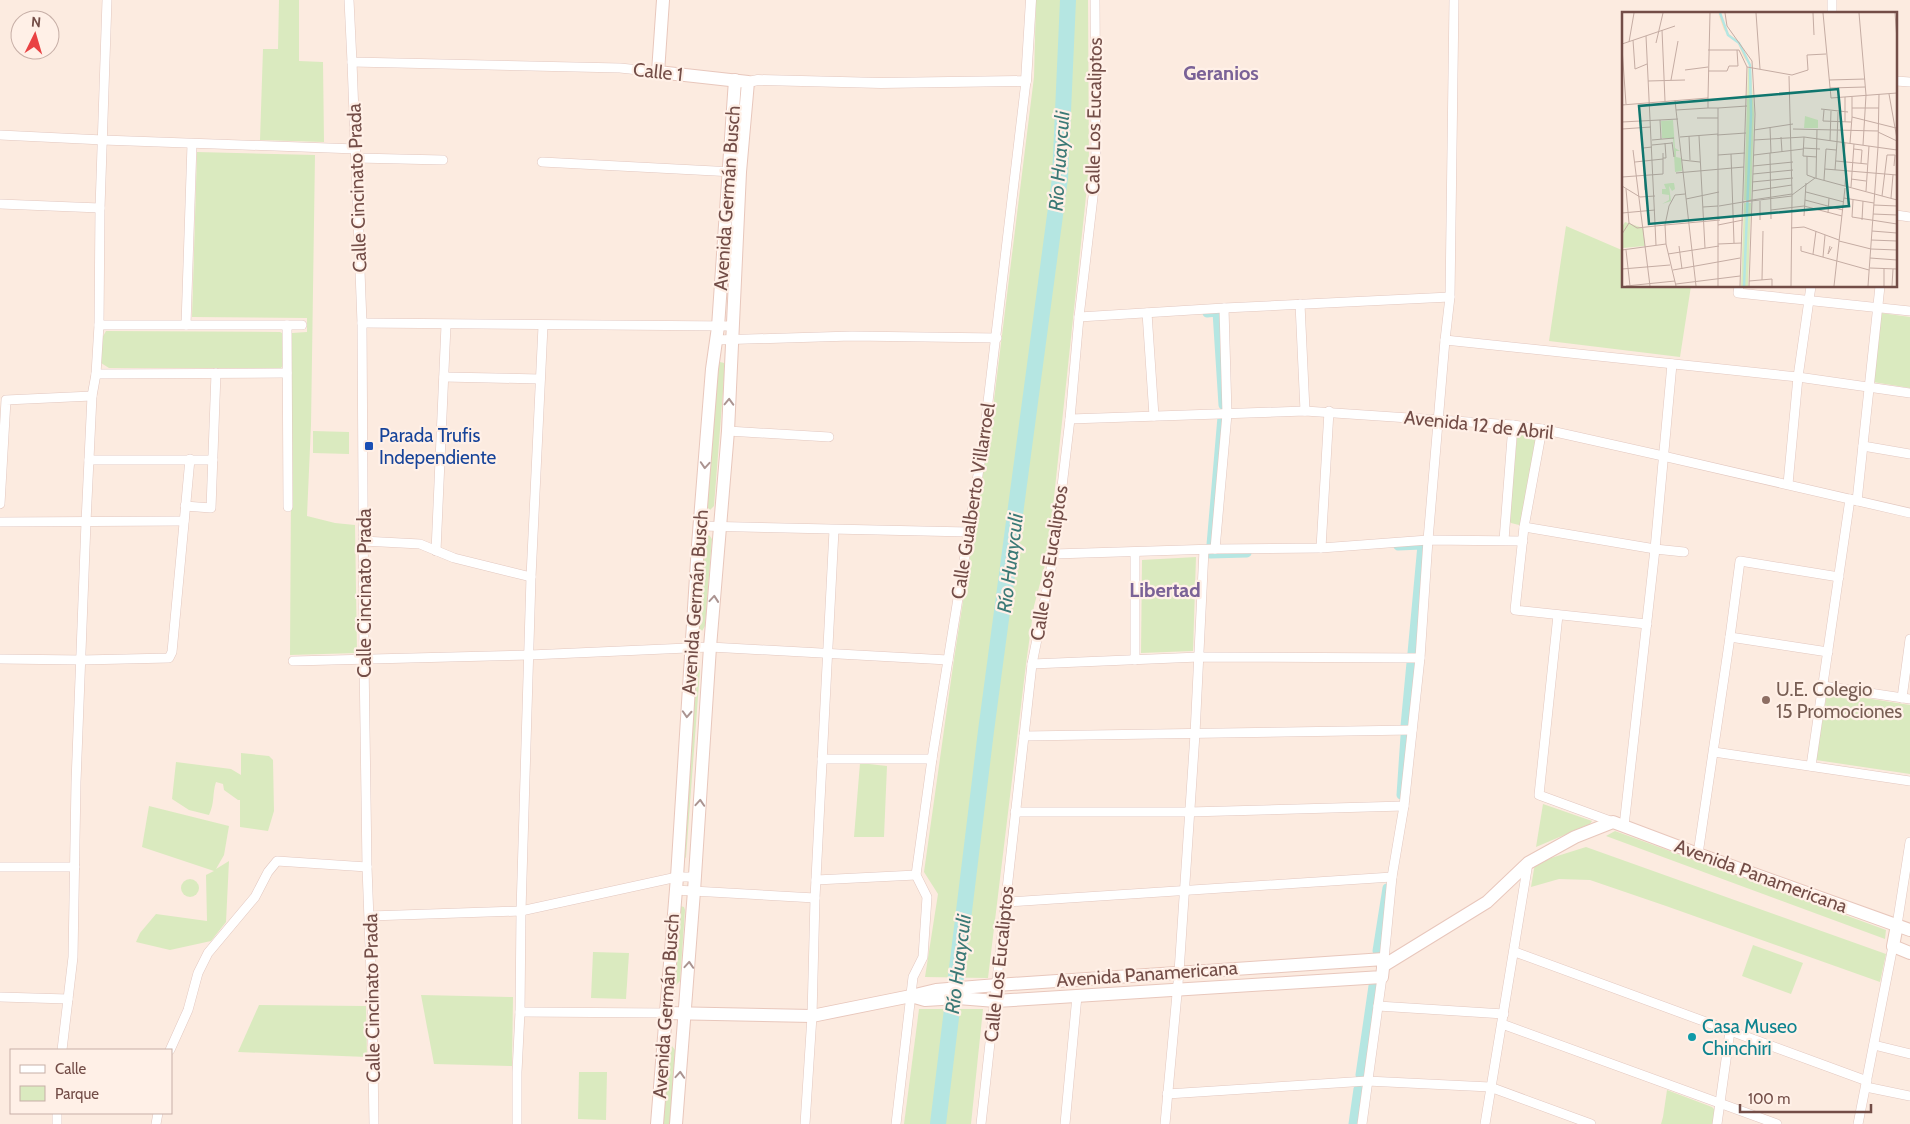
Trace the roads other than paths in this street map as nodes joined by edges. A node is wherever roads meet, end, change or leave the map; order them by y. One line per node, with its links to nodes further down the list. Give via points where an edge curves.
1 (107, 0): 13 (street)
2 (349, 0): 7 (street)
3 (663, 0): 8 (main road)
4 (1031, 0): 10 (street, Calle Gualberto Villarroel)
5 (1095, 0): 31 (street, Calle Los Eucaliptos, via 1096,172)
6 (1454, 0): 24 (street)
7 (352, 62): 8 (street, Calle 1, via 620,68); 15 (street, Calle Cincinato Prada)
8 (658, 72): 9 (main road, Calle 1)
9 (735, 80): 11 (main road, Calle 1); 18 (main road, Avenida Germán Busch)
10 (1026, 81): 11 (street, Calle 1); 41 (street, Calle Gualberto Villarroel)
11 (748, 82): 18 (main road, Avenida Germán Busch)
12 (0, 135): 13 (street)
13 (103, 140): 14 (street); 20 (street)
14 (192, 144): 15 (street); 35 (street)
15 (357, 154): 16 (street); 33 (street, Calle Cincinato Prada)
16 (443, 160)
17 (542, 162): 18 (street)
18 (734, 172): 39 (main road, Avenida Germán Busch); 40 (main road, Avenida Germán Busch)
19 (0, 204): 20 (street)
20 (100, 208): 34 (street)
21 (1739, 288): 25 (street, via 1738,293)
22 (1811, 288): 25 (street)
23 (1880, 288): 27 (street)
24 (1450, 297): 26 (street); 42 (street)
25 (1809, 299): 27 (street); 48 (street)
26 (1300, 304): 28 (street); 53 (street)
27 (1877, 307): 29 (street); 50 (street)
28 (1224, 308): 30 (street); 55 (street)
29 (1910, 311)
30 (1147, 312): 31 (street); 56 (street)
31 (1079, 317): 57 (street, Calle Los Eucaliptos)
32 (302, 324): 36 (street)
33 (362, 324): 37 (street); 85 (street, Calle Cincinato Prada)
34 (99, 325): 35 (street); 46 (street)
35 (186, 325): 36 (street)
36 (287, 325): 45 (street)
37 (446, 325): 38 (street); 47 (street)
38 (543, 326): 40 (street); 49 (street)
39 (732, 332): 40 (street); 41 (street); 61 (main road, Avenida Germán Busch, one-way to 39)
40 (717, 333): 78 (main road, Avenida Germán Busch, one-way to 78)
41 (997, 338): 82 (street, Calle Gualberto Villarroel)
42 (1445, 340): 43 (street); 58 (street)
43 (1672, 364): 48 (street); 65 (street)
44 (216, 373): 45 (street); 46 (street); 68 (street)
45 (287, 373): 73 (street)
46 (96, 374): 52 (street)
47 (444, 377): 49 (street); 91 (street)
48 (1798, 377): 50 (street); 69 (street)
49 (540, 380): 95 (street)
50 (1868, 387): 51 (street); 63 (street)
51 (1910, 393)
52 (92, 396): 67 (street); 71 (street, via 6,400)
53 (1305, 411): 54 (street, Avenida 12 de Abril); 55 (street, Avenida 12 de Abril)
54 (1329, 411): 58 (street, Avenida 12 de Abril); 87 (street)
55 (1227, 414): 56 (street, Avenida 12 de Abril); 88 (street)
56 (1154, 416): 57 (street, Avenida 12 de Abril)
57 (1070, 419): 94 (street, Calle Los Eucaliptos)
58 (1438, 419): 59 (street, Avenida 12 de Abril); 83 (street)
59 (1513, 425): 60 (street, Avenida 12 de Abril); 84 (street)
60 (1542, 429): 65 (street, Avenida 12 de Abril); 79 (street)
61 (728, 431): 62 (street); 80 (main road, Avenida Germán Busch)
62 (828, 437)
63 (1863, 446): 64 (street); 70 (street)
64 (1910, 454)
65 (1663, 456): 69 (street, Avenida 12 de Abril); 89 (street)
66 (190, 459): 67 (street); 68 (street); 72 (street)
67 (89, 460): 77 (street)
68 (213, 460): 72 (street, via 211,508)
69 (1788, 484): 70 (street, Avenida 12 de Abril)
70 (1853, 500): 74 (street, Avenida 12 de Abril); 96 (street)
71 (0, 504)
72 (185, 506): 75 (street)
73 (288, 507)
74 (1910, 513)
75 (184, 520): 77 (street); 109 (street, via 169,658)
76 (0, 522): 77 (street)
77 (86, 522): 109 (street)
78 (700, 526): 80 (street); 101 (main road, Avenida Germán Busch)
79 (1524, 526): 86 (street); 89 (street)
80 (720, 527): 81 (street); 102 (main road, Avenida Germán Busch, one-way to 80)
81 (834, 530): 82 (street); 104 (street)
82 (969, 532): 111 (street, Calle Gualberto Villarroel)
83 (1428, 540): 84 (street); 87 (street); 107 (street)
84 (1504, 540): 86 (street)
85 (363, 541): 91 (street, via 420,544); 110 (street, Calle Cincinato Prada)
86 (1523, 541): 97 (street, via 1515,610)
87 (1321, 548): 88 (street)
88 (1215, 549): 90 (street)
89 (1655, 549): 93 (street); 98 (street)
90 (1204, 550): 92 (street); 106 (street)
91 (436, 551): 95 (street)
92 (1135, 552): 94 (street); 112 (street)
93 (1684, 552)
94 (1054, 554): 114 (street, Calle Los Eucaliptos)
95 (531, 577): 105 (street)
96 (1839, 577): 99 (street, via 1740,561); 103 (street)
97 (1558, 615): 98 (street); 128 (street, Avenida Panamericana, via 1539,795)
98 (1646, 624): 128 (street)
99 (1730, 637): 103 (street); 120 (street)
100 (1910, 639): 116 (street)
101 (691, 648): 102 (street); 105 (street); 139 (main road, Avenida Germán Busch, one-way to 139)
102 (710, 648): 104 (street); 136 (main road, Avenida Germán Busch, one-way to 102)
103 (1828, 652): 115 (street)
104 (828, 653): 111 (street); 121 (street)
105 (530, 655): 110 (street); 144 (street)
106 (1199, 657): 107 (street); 112 (street); 118 (street)
107 (1420, 658): 117 (street)
108 (0, 659): 109 (street)
109 (82, 660): 133 (street)
110 (364, 660): 113 (street); 134 (street, Calle Cincinato Prada)
111 (948, 660): 122 (street, Calle Gualberto Villarroel)
112 (1135, 660): 114 (street)
113 (293, 661)
114 (1032, 664): 119 (street, Calle Los Eucaliptos)
115 (1823, 686): 116 (street); 123 (street)
116 (1906, 699)
117 (1412, 730): 118 (street); 125 (street)
118 (1195, 734): 119 (street); 127 (street)
119 (1024, 736): 126 (street, Calle Los Eucaliptos)
120 (1714, 752): 123 (street); 130 (street)
121 (822, 759): 122 (street); 138 (street)
122 (932, 759): 135 (street, Calle Gualberto Villarroel)
123 (1811, 766): 124 (street)
124 (1910, 781)
125 (1404, 806): 127 (street); 137 (street)
126 (1015, 812): 127 (street); 143 (street, Calle Los Eucaliptos)
127 (1189, 812): 141 (street)
128 (1618, 824): 130 (main road, Avenida Panamericana); 131 (main road, Avenida Panamericana, via 1575,837)
129 (1910, 842): 146 (street)
130 (1698, 854): 146 (main road, Avenida Panamericana)
131 (1528, 863): 149 (street); 151 (main road, Avenida Panamericana, via 1487,902)
132 (0, 867): 133 (street)
133 (75, 867): 159 (street, via 73,957)
134 (367, 867): 145 (street, Calle Cincinato Prada); 170 (street, via 277,861 255,897 208,953)
135 (916, 875): 138 (street); 156 (street, via 927,897 923,957 913,977)
136 (695, 877): 139 (street); 140 (main road, Avenida Germán Busch)
137 (1392, 878): 141 (street); 151 (street)
138 (816, 880): 142 (street)
139 (676, 884): 140 (street); 144 (street); 163 (main road, Avenida Germán Busch)
140 (694, 891): 142 (street); 164 (main road, Avenida Germán Busch, one-way to 140)
141 (1184, 891): 143 (street); 152 (street)
142 (815, 898): 165 (street)
143 (1007, 902): 153 (street, Calle Los Eucaliptos)
144 (521, 911): 145 (street); 162 (street)
145 (370, 916): 178 (street, Calle Cincinato Prada)
146 (1897, 925): 147 (main road, Avenida Panamericana); 148 (main road)
147 (1910, 930)
148 (1893, 946): 150 (main road); 168 (street)
149 (1515, 952): 166 (street); 167 (street)
150 (1910, 953)
151 (1383, 967): 152 (main road, Avenida Panamericana); 154 (main road, Avenida Panamericana); 161 (street)
152 (1179, 972): 153 (main road, Avenida Panamericana); 154 (street)
153 (997, 985): 155 (main road, Avenida Panamericana); 160 (street, Calle Los Eucaliptos)
154 (1177, 990): 157 (main road, Avenida Panamericana); 175 (street)
155 (958, 994): 156 (main road, Avenida Panamericana); 160 (main road, Avenida Panamericana)
156 (911, 996): 165 (main road, Avenida Panamericana); 183 (street)
157 (1077, 996): 160 (main road, Avenida Panamericana); 185 (street)
158 (0, 997): 159 (street)
159 (68, 999): 169 (street)
160 (996, 1001): 184 (street, Calle Los Eucaliptos)
161 (1378, 1006): 166 (street); 172 (street)
162 (520, 1012): 163 (street, Avenida Panamericana); 179 (street)
163 (666, 1013): 164 (main road, Avenida Panamericana); 180 (main road, Avenida Germán Busch)
164 (685, 1014): 165 (main road, Avenida Panamericana); 181 (main road, Avenida Germán Busch, one-way to 164)
165 (812, 1016): 182 (street)
166 (1503, 1019): 174 (street); 177 (street)
167 (1730, 1031): 173 (street); 177 (street)
168 (1874, 1046): 171 (street); 173 (street)
169 (62, 1049)
170 (170, 1049)
171 (1910, 1054)
172 (1367, 1081): 174 (street); 175 (street); 187 (street)
173 (1866, 1084): 176 (street); 192 (street)
174 (1490, 1087): 188 (street); 189 (street)
175 (1167, 1094): 186 (street)
176 (1910, 1096)
177 (1720, 1104): 190 (street); 191 (street)
178 (374, 1124)
179 (517, 1124)
180 (657, 1124)
181 (676, 1124)
182 (805, 1124)
183 (896, 1124)
184 (981, 1124)
185 (1065, 1124)
186 (1164, 1124)
187 (1362, 1124)
188 (1485, 1124)
189 (1591, 1124)
190 (1717, 1124)
191 (1777, 1124)
192 (1858, 1124)

